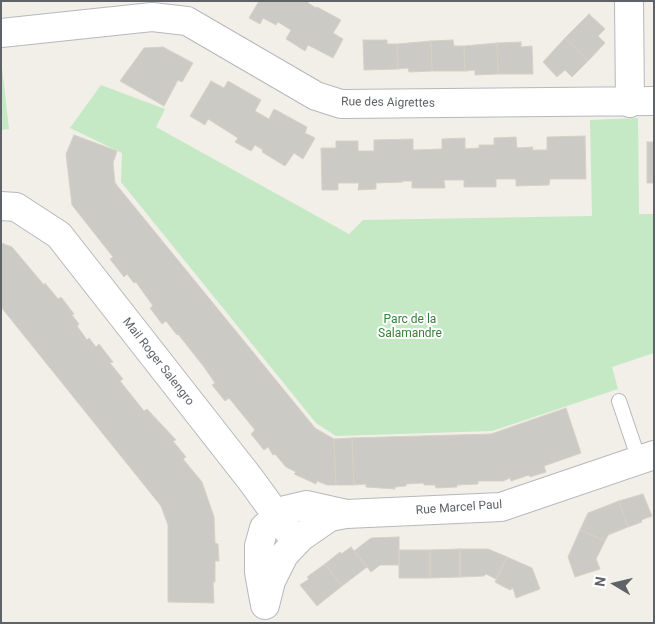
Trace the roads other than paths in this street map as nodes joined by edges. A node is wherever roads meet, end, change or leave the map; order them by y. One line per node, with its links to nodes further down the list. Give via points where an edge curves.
1 (629, 1): 3 (street)
2 (13, 31): 3 (street, Rue des Aigrettes, via 152,16 187,21 316,96 341,104)
3 (642, 102)
4 (1, 206): 8 (street, Mail Roger Salengro, via 16,207 59,235)
5 (619, 401): 6 (lane)
6 (646, 457): 7 (street, Rue Marcel Paul, via 501,507)
7 (346, 514): 8 (street, Rue Marcel Paul, via 306,505 285,510); 9 (street, Rue Marcel Paul, via 330,516)
8 (276, 516): 9 (street, Mail Roger Salengro); 10 (street, Rue Marcel Paul, via 264,528 259,546)
9 (296, 542): 10 (street, Rue Marcel Paul, via 284,555 271,581)
10 (265, 614)

